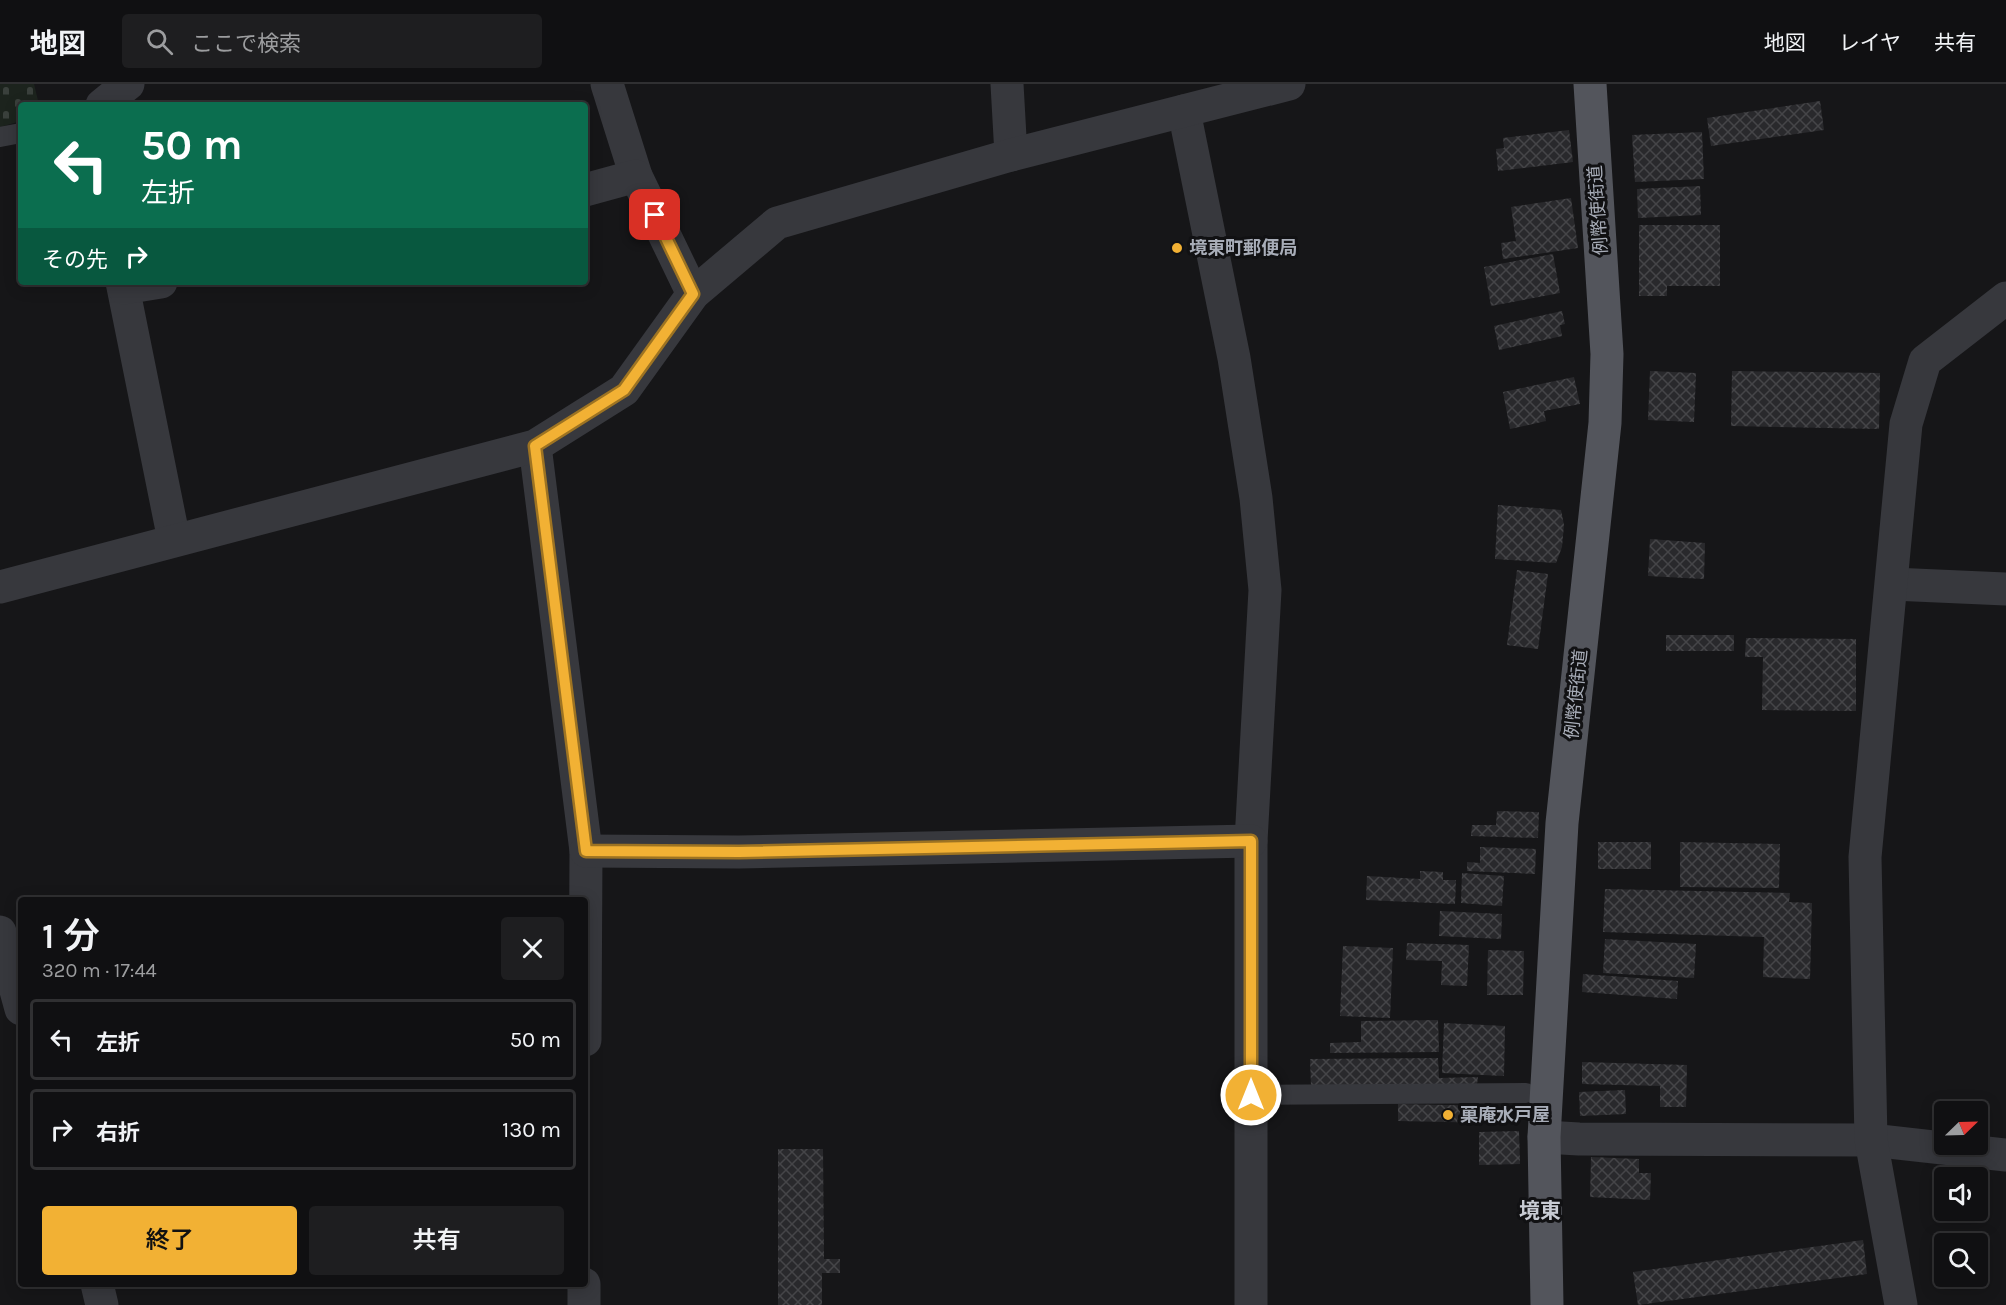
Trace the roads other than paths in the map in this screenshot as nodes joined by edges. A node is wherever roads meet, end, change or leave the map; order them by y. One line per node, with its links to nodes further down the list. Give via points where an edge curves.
1 (128, 84): 6 (street)
2 (608, 84): 11 (street)
3 (1007, 84): 10 (street)
4 (1289, 84): 7 (street)
5 (1590, 84): 28 (main road, 例幣使街道, via 1607,354 1605,423 1562,823)
6 (106, 102)
7 (1184, 111): 10 (street); 21 (street, via 1234,358 1257,498 1265,590)
8 (18, 134): 9 (lane)
9 (0, 137)
10 (1011, 155): 14 (street, via 777,223)
11 (636, 176): 12 (street); 14 (street)
12 (588, 189)
13 (123, 285): 17 (street)
14 (693, 294): 16 (street, via 624,390)
15 (2006, 298): 18 (street, via 1924,361 1906,424)
16 (535, 446): 17 (street); 22 (street)
17 (174, 540): 19 (street)
18 (1892, 584): 20 (street); 29 (street, via 1865,857)
19 (0, 587)
20 (2006, 589)
21 (1251, 841): 22 (street, via 739,852); 27 (street)
22 (586, 851): 23 (street)
23 (586, 897)
24 (0, 932): 25 (street)
25 (18, 998)
26 (1526, 1093): 27 (lane)
27 (1251, 1095): 35 (street)
28 (1544, 1137): 29 (street); 36 (main road, 例幣使街道)
29 (1871, 1140): 30 (street); 37 (street)
30 (2006, 1155)
31 (98, 1287): 33 (street)
32 (584, 1287): 34 (street)
33 (102, 1305)
34 (584, 1305)
35 (1251, 1305)
36 (1546, 1305)
37 (1901, 1305)

